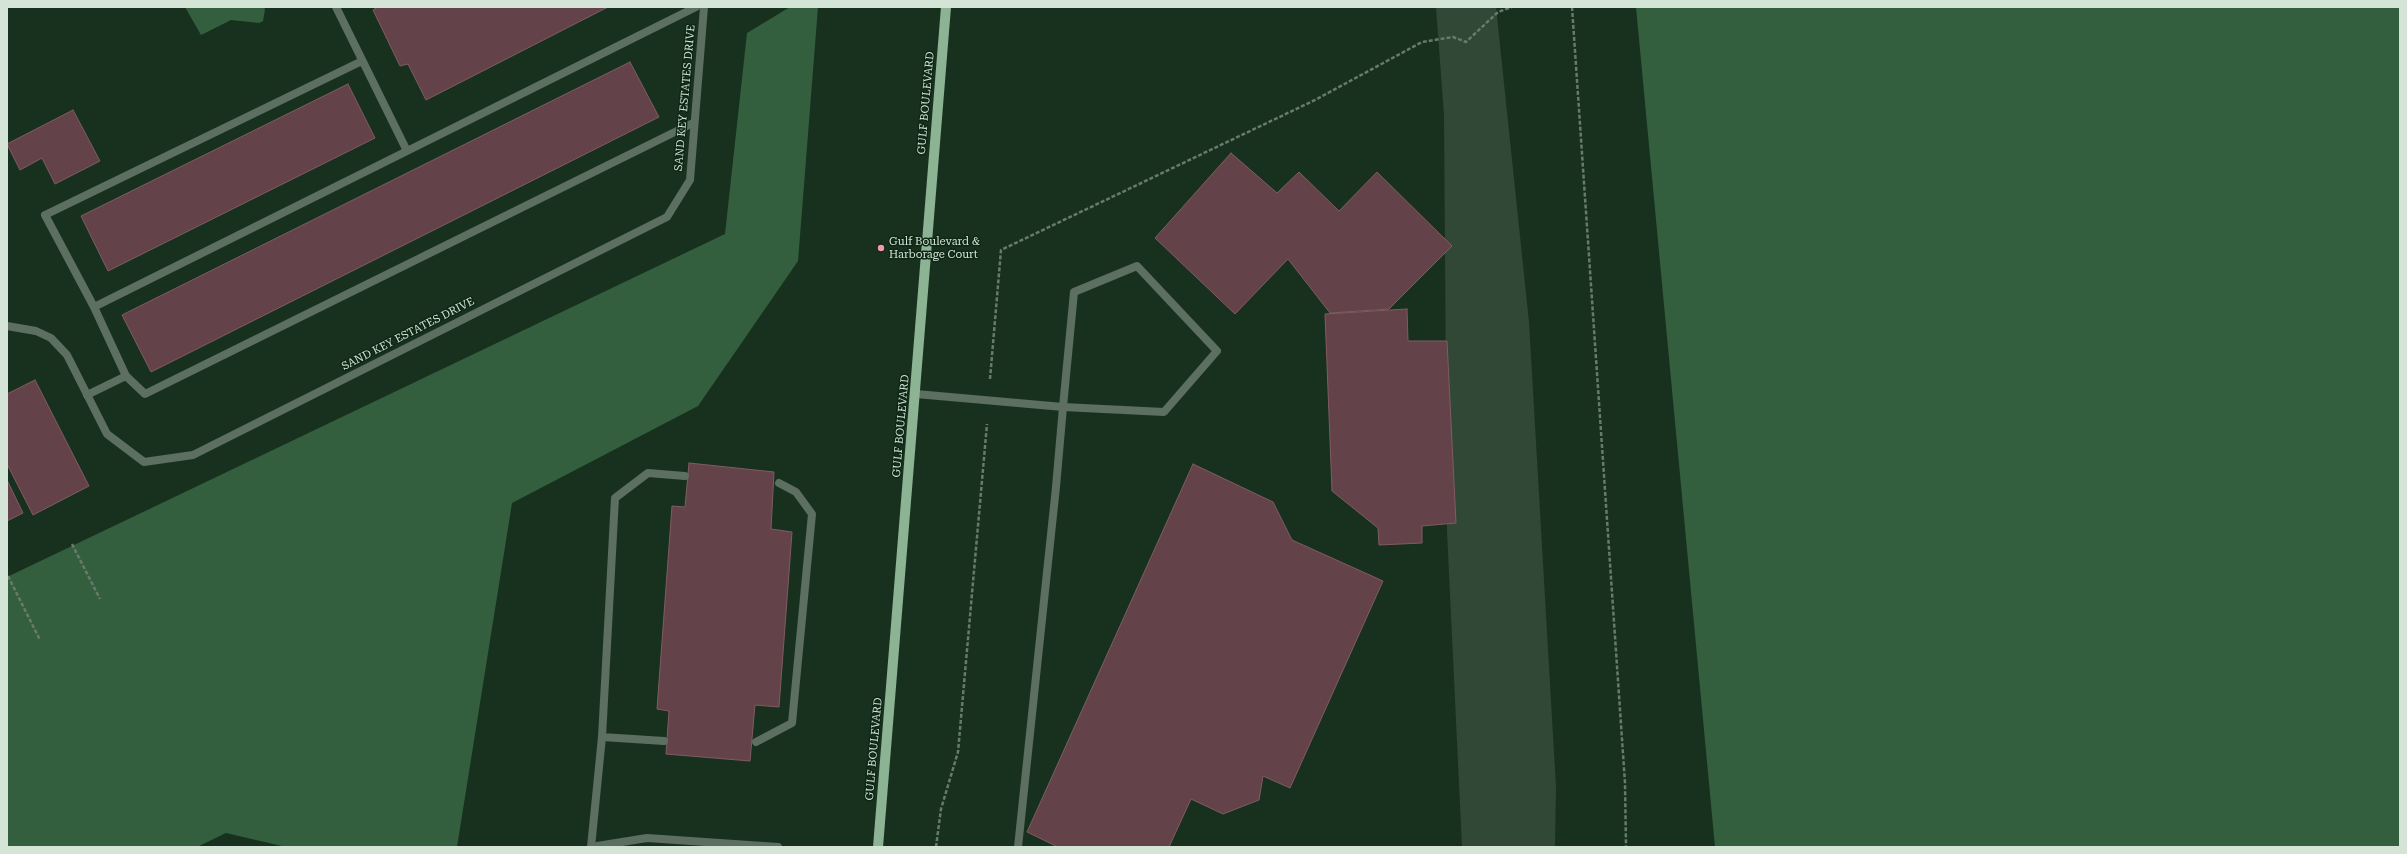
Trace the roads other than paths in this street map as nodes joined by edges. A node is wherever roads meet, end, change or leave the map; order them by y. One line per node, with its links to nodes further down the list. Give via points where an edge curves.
1 (336, 7): 5 (street)
2 (696, 7): 7 (street)
3 (704, 7): 6 (street, SAND KEY ESTATES DRIVE)
4 (946, 7): 12 (main road, GULF BOULEVARD)
5 (362, 61): 7 (street); 8 (street, via 45,215)
6 (693, 123): 10 (street, via 145,394); 11 (street, SAND KEY ESTATES DRIVE, via 690,180 667,217 193,455 144,462 107,434)
7 (407, 151): 8 (street)
8 (94, 307): 10 (street)
9 (7, 326): 11 (street, SAND KEY ESTATES DRIVE, via 36,331 51,338 67,355)
10 (126, 376): 11 (street)
11 (87, 394)
12 (916, 394): 13 (street); 21 (main road, GULF BOULEVARD)
13 (1064, 407): 13 (street, via 1164,412 1217,350 1137,266 1074,292); 22 (street)
14 (685, 476): 16 (street, via 648,474 615,498)
15 (778, 483): 18 (street, via 796,492 812,514 792,722)
16 (602, 737): 17 (street); 19 (street)
17 (664, 741)
18 (756, 742)
19 (591, 847): 20 (street, via 647,838)
20 (778, 847)
21 (878, 847)
22 (1018, 847)

